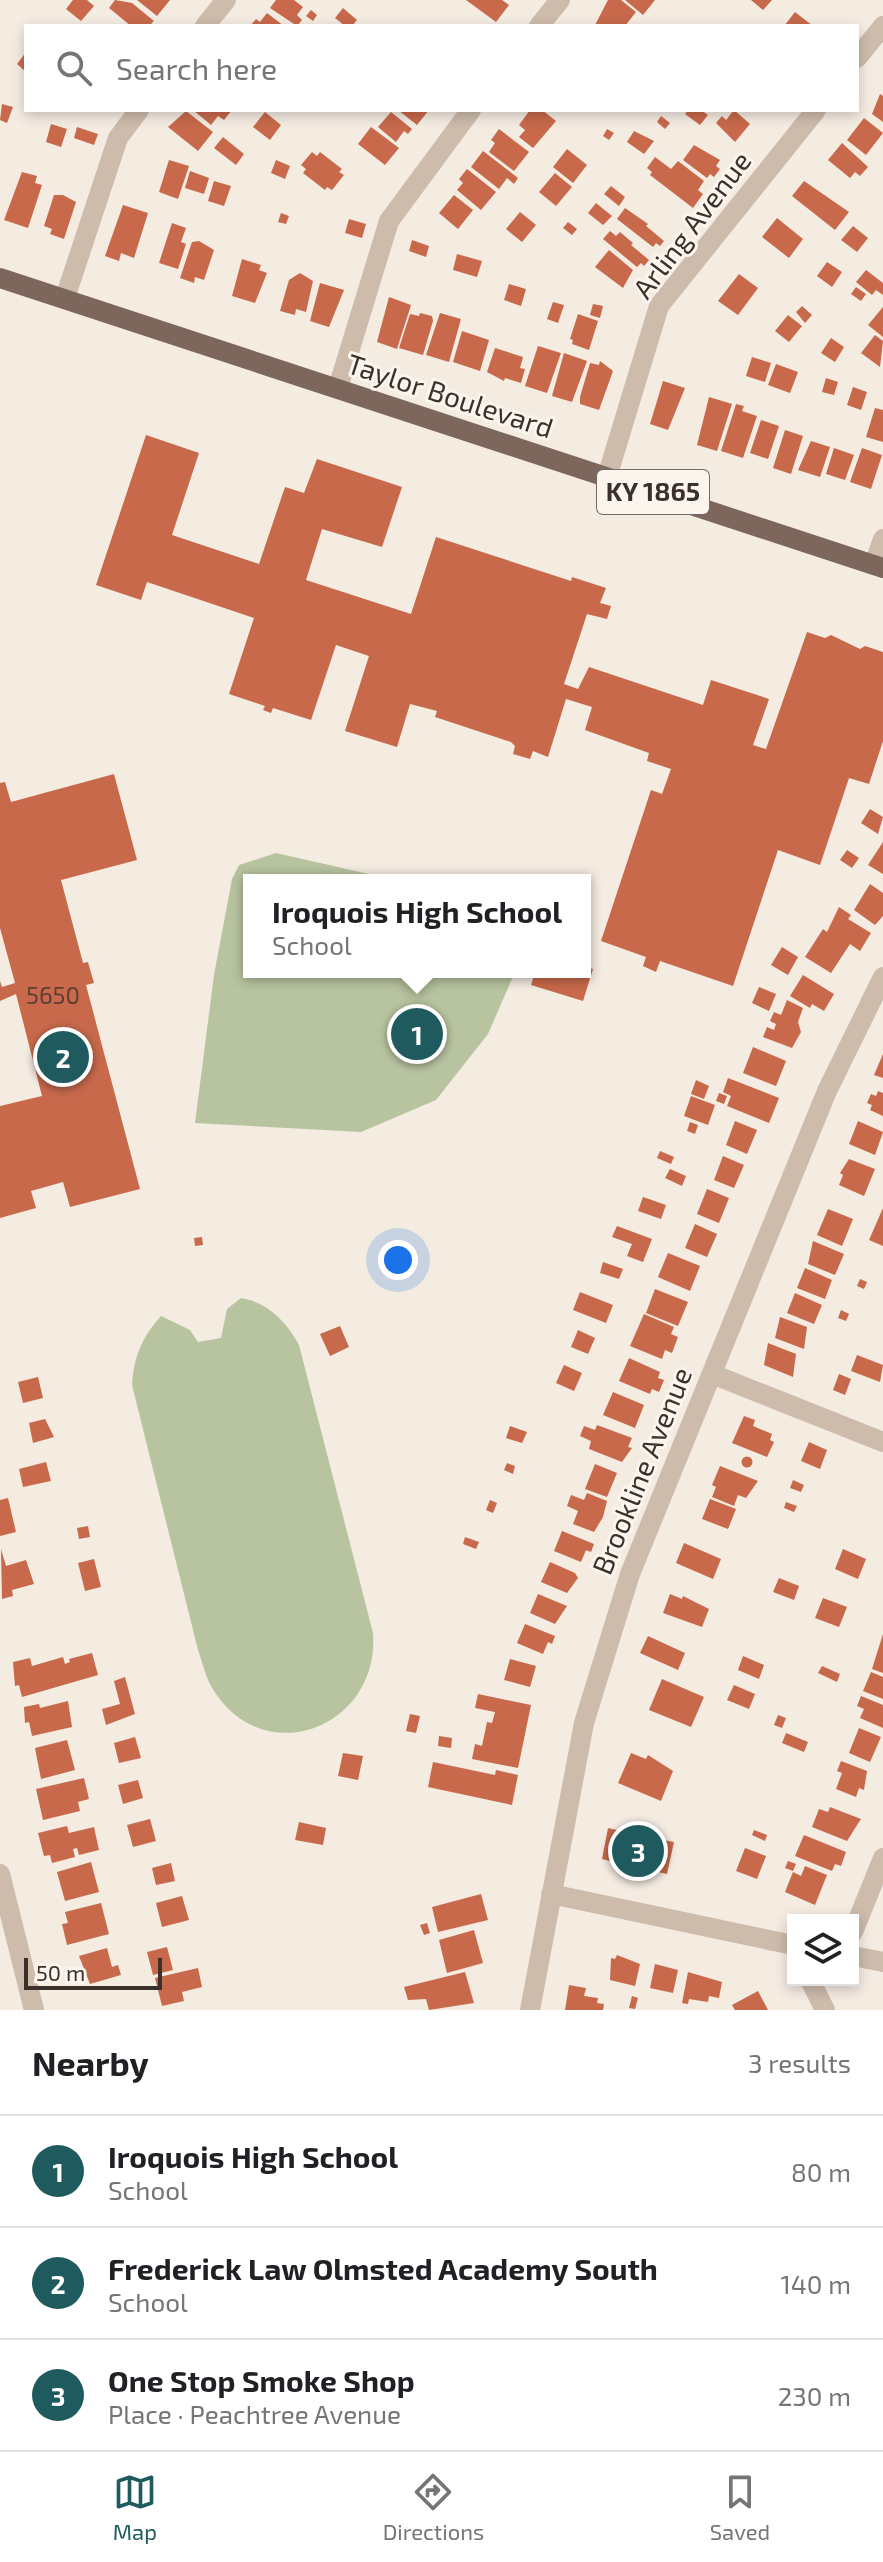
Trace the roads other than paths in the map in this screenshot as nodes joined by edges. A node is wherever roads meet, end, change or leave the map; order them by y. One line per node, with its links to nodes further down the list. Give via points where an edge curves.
1 (226, 0): 3 (street)
2 (560, 0): 4 (street)
3 (207, 24)
4 (541, 24)
5 (880, 36): 6 (street)
6 (859, 56)
7 (138, 112): 11 (street, via 118,138)
8 (470, 112): 12 (street, via 389,221)
9 (814, 112): 13 (street, Arling Avenue, via 659,306)
10 (0, 278): 11 (main road, Taylor Boulevard / KY 1865)
11 (65, 298): 12 (main road, Taylor Boulevard / KY 1865)
12 (338, 388): 13 (main road, Taylor Boulevard / KY 1865)
13 (607, 477): 15 (main road, Taylor Boulevard / KY 1865)
14 (883, 539): 15 (street)
15 (878, 567)
16 (883, 977): 17 (street, Brookline Avenue, via 827,1091)
17 (712, 1374): 18 (street); 21 (street, Brookline Avenue, via 603,1652)
18 (883, 1442)
19 (883, 1858): 22 (street)
20 (0, 1874): 27 (street)
21 (551, 1894): 23 (street); 28 (street, Brookline Avenue)
22 (859, 1917)
23 (787, 1944)
24 (859, 1957): 25 (street)
25 (883, 1962)
26 (813, 1986): 29 (street)
27 (34, 2010)
28 (530, 2010)
29 (825, 2010)

